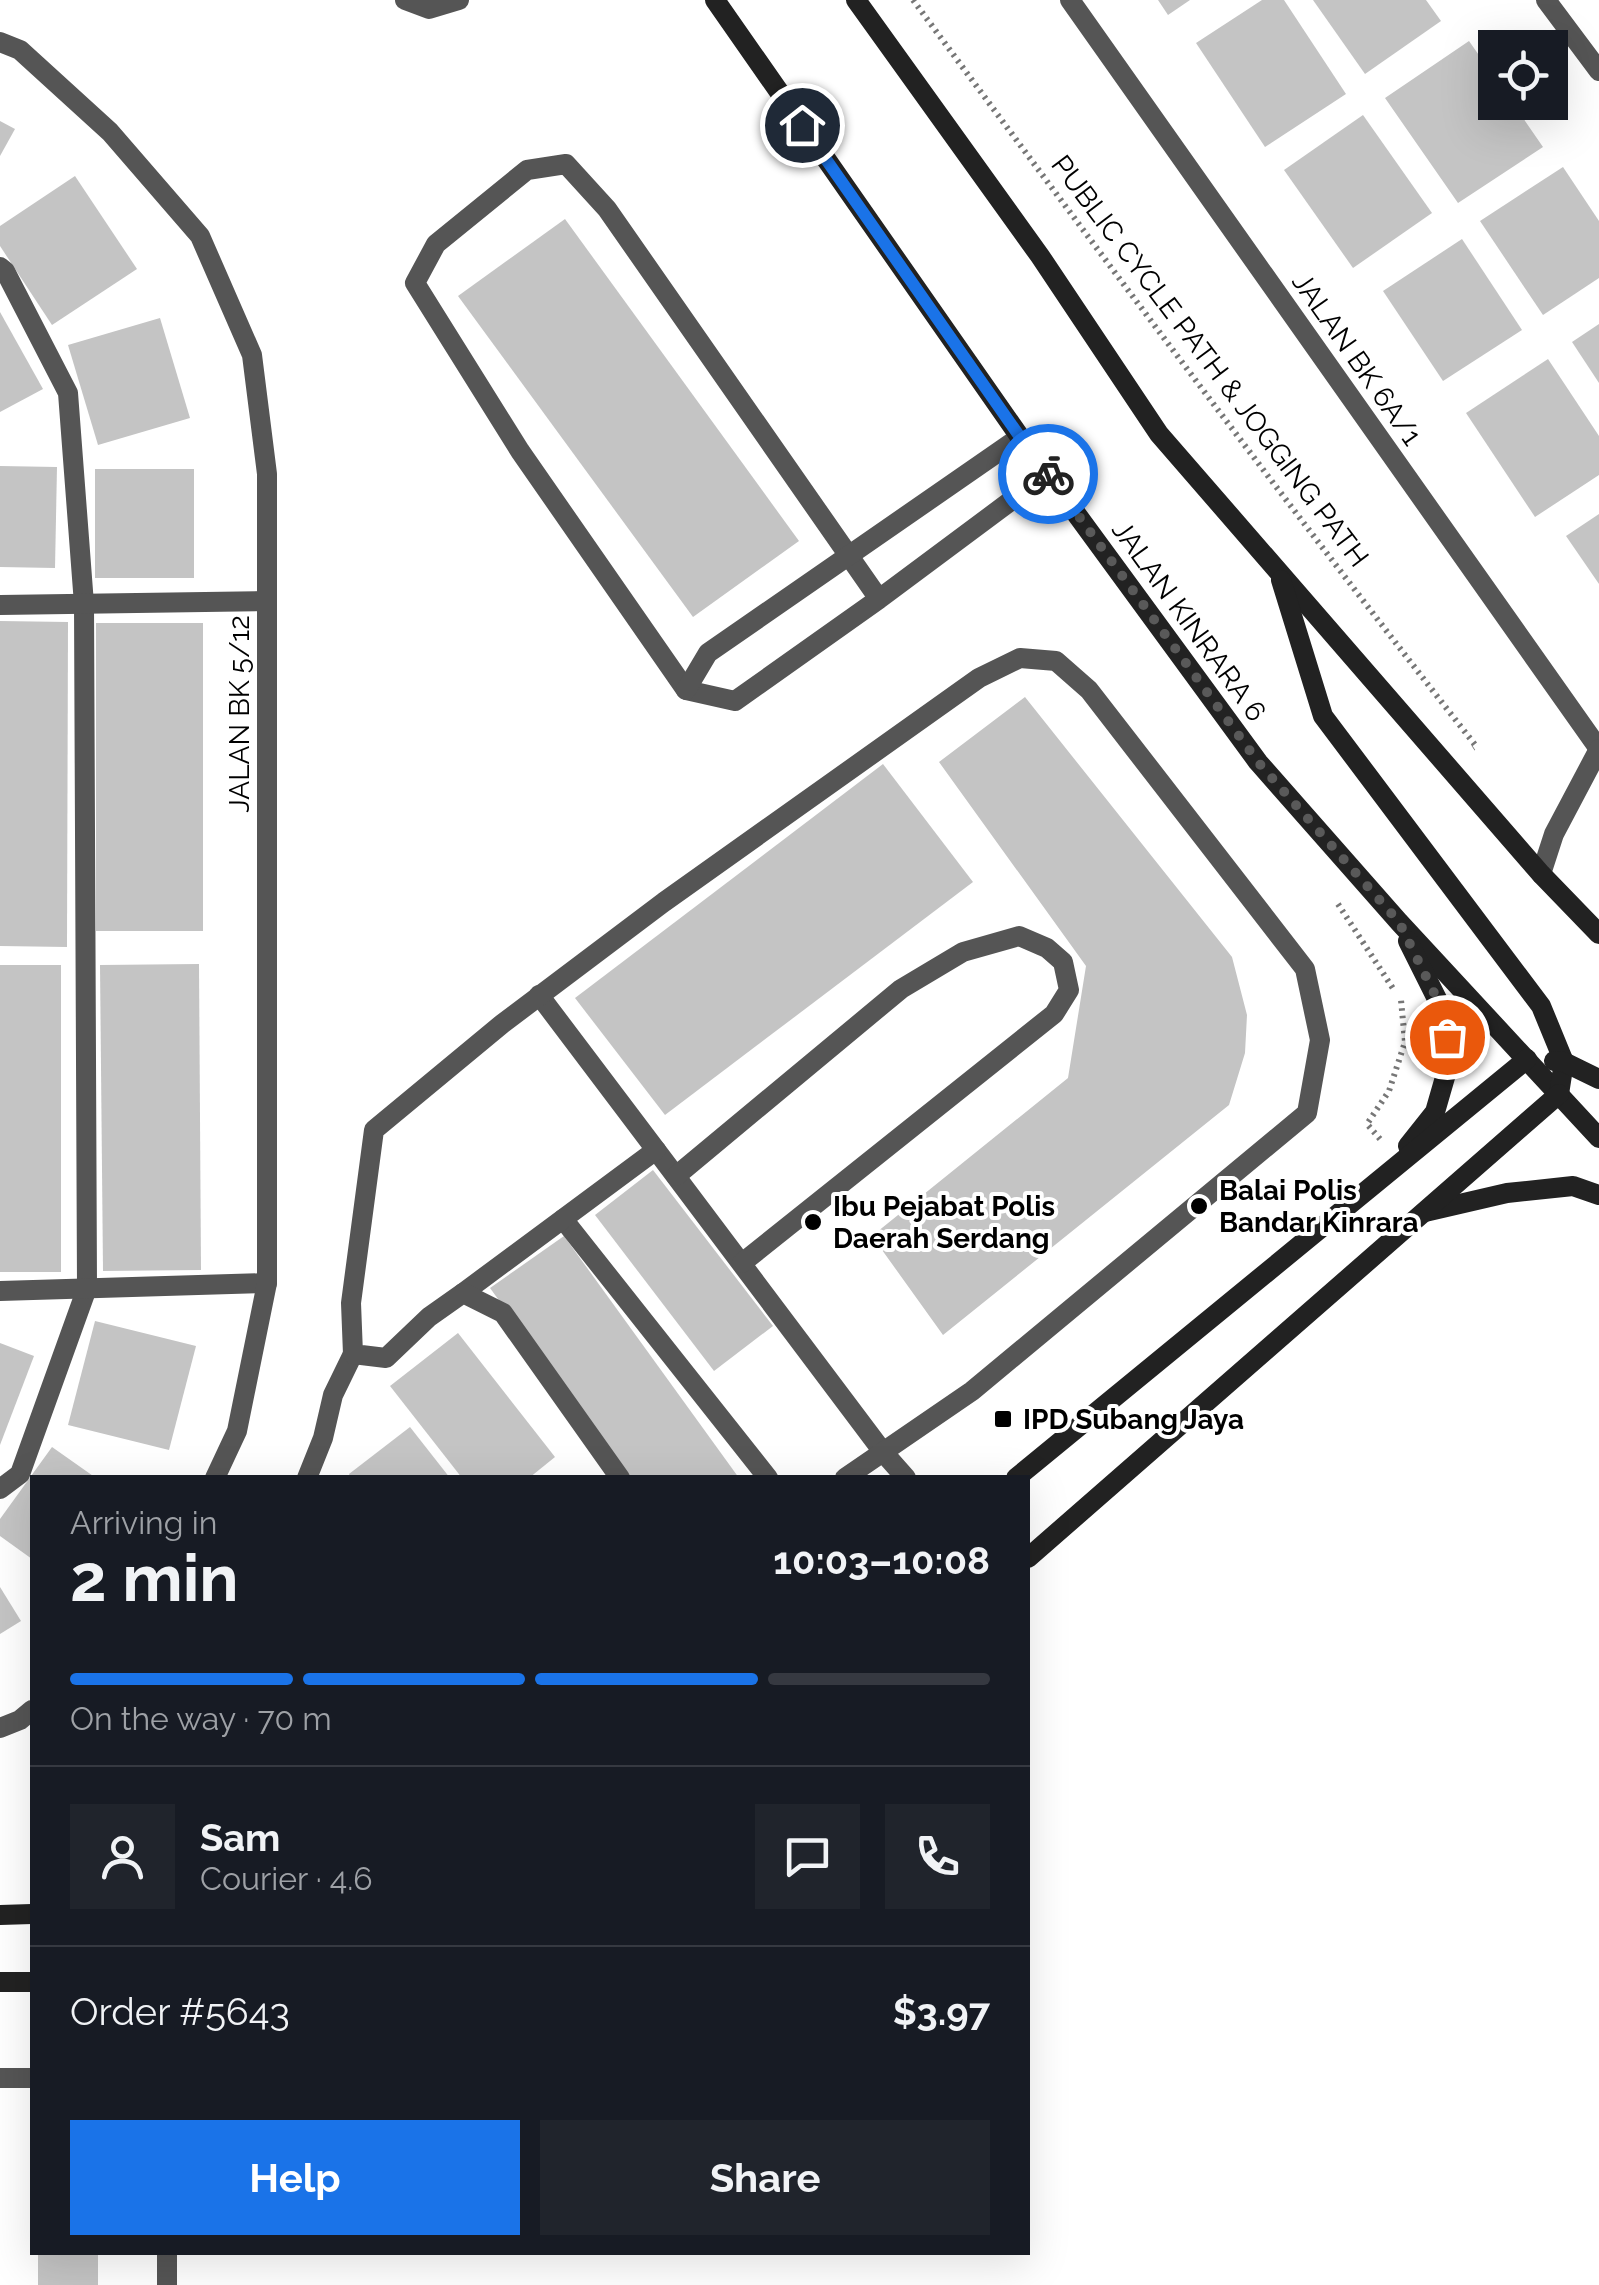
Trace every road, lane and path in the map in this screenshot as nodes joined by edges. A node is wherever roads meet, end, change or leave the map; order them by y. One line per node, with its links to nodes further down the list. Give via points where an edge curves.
1 (405, 0): 2 (street, via 429,9)
2 (459, 0)
3 (715, 0): 11 (main road, JALAN KINRARA 6)
4 (856, 0): 14 (main road, via 1159,434)
5 (914, 0): 20 (path, PUBLIC CYCLE PATH & JOGGING PATH)
6 (1070, 0): 21 (street, JALAN BK 6A/1)
7 (1546, 0): 9 (street)
8 (0, 42): 16 (street, JALAN BK 5/12, via 20,50 110,132 200,236 252,355 267,474)
9 (1599, 70)
10 (0, 267): 17 (street, via 68,393)
11 (1020, 437): 12 (main road, JALAN KINRARA 6); 13 (street)
12 (1048, 474): 15 (street); 23 (main road, JALAN KINRARA 6, via 1258,762)
13 (850, 556): 15 (street); 19 (street, via 708,653); 19 (street, via 608,209 566,164 526,170 436,244 415,283 520,451)
14 (1279, 573): 22 (main road); 27 (main road, via 1323,716 1541,1006)
15 (879, 599): 19 (street, via 735,702)
16 (267, 601): 17 (street); 38 (street, JALAN BK 5/12)
17 (84, 604): 18 (street); 39 (street)
18 (0, 605)
19 (686, 690)
20 (1476, 746)
21 (1599, 749): 22 (street, via 1554,834)
22 (1541, 874): 24 (main road)
23 (1399, 922): 26 (main road, JALAN KINRARA 6); 33 (main road, via 1444,1013 1450,1060 1435,1112)
24 (1599, 934)
25 (539, 995): 31 (street); 42 (street, via 374,1130 351,1304); 43 (street, via 979,678 1020,658 1056,661 1089,690 1305,969 1320,1040 1307,1113 972,1391)
26 (1527, 1059): 27 (main road); 29 (main road, JALAN KINRARA 6); 33 (main road)
27 (1564, 1062): 28 (main road); 29 (main road)
28 (1599, 1079)
29 (1558, 1094): 30 (main road, JALAN KINRARA 6); 35 (main road)
30 (1599, 1138)
31 (656, 1150): 32 (street); 36 (street)
32 (676, 1176): 37 (street); 37 (street, via 901,989 962,952 1019,936 1064,962 1069,990 1054,1014)
33 (1382, 1180): 50 (main road)
34 (1599, 1196): 35 (main road, via 1572,1186)
35 (1423, 1213): 52 (main road)
36 (563, 1219): 41 (street); 47 (street)
37 (742, 1263): 43 (street)
38 (267, 1282): 39 (street); 44 (street, JALAN BK 5/12, via 237,1431)
39 (87, 1288): 40 (street); 51 (street, via 20,1474)
40 (0, 1291)
41 (462, 1293): 42 (street, via 386,1358); 46 (street, via 503,1313)
42 (352, 1354): 45 (street, via 333,1395)
43 (883, 1452): 48 (street); 49 (street)
44 (216, 1475)
45 (312, 1475)
46 (618, 1475)
47 (766, 1475)
48 (849, 1475)
49 (903, 1475)
50 (1020, 1475)
51 (0, 1489)
52 (1030, 1556)
53 (30, 1712): 54 (street)
54 (0, 1728)
55 (30, 1914): 56 (main road)
56 (0, 1915)
57 (0, 1982): 58 (main road)
58 (30, 1982)
59 (0, 2078): 60 (street)
60 (30, 2078)
61 (167, 2255): 62 (street)
62 (167, 2285)

